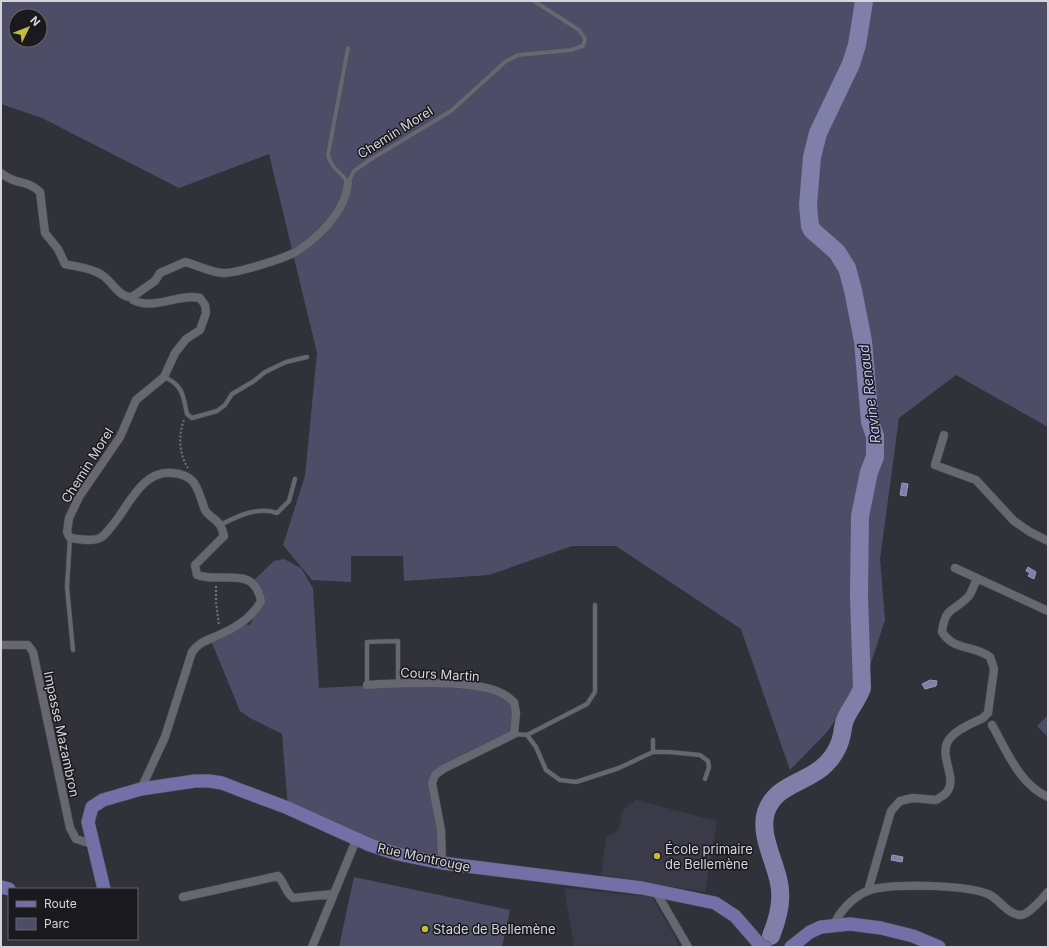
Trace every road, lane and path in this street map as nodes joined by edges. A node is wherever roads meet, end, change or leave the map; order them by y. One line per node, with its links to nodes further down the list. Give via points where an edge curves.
1 (534, 1): 4 (lane, Chemin Morel, via 579,30 585,39 583,46 571,50 518,55 505,62 451,111 368,161 354,171)
2 (348, 48): 4 (lane, via 328,155 330,165 344,176)
3 (1, 173): 5 (street, via 13,182 29,184 40,192 45,233 58,249 65,264 98,273 119,292)
4 (348, 183): 5 (street, Chemin Morel, via 347,194 338,212 298,251 239,272 222,273 185,262 160,273 155,281)
5 (132, 297): 7 (street, Chemin Morel, via 139,303 154,304 196,297 205,305 206,313 200,330 186,340 175,353)
6 (307, 357): 8 (lane, via 286,362 265,372 232,394 217,411 192,418)
7 (164, 377): 8 (lane, via 183,392); 13 (street, Chemin Morel, via 136,400 120,437 79,497 69,518 67,532)
8 (187, 414): 10 (path, via 182,424 180,445 181,455 189,469)
9 (944, 435): 14 (street, via 935,465 976,480 1014,521)
10 (189, 478): 12 (street, via 197,485 206,511); 13 (street, via 179,473 166,472 155,475 144,483 102,537 94,540)
11 (295, 479): 12 (lane, via 289,501 277,513 266,509 245,514)
12 (220, 525): 16 (street, via 224,536 195,565 196,575)
13 (70, 538): 22 (lane, via 68,587)
14 (1048, 541)
15 (955, 568): 17 (street)
16 (216, 578): 20 (path); 20 (street, via 240,576 252,582 259,591 261,601 255,612)
17 (976, 578): 19 (street); 37 (street, via 968,598 952,608 944,621 942,632 948,640 959,646 975,649 990,657 994,669 988,713 952,736 947,744 945,753 950,785 947,792 936,800 913,798 900,801 891,811)
18 (595, 605): 27 (lane, via 595,692 587,704)
19 (1048, 611)
20 (220, 634): 31 (street, via 198,644 192,652 165,737)
21 (1, 644): 34 (street, Impasse Mazambron, via 28,645 33,652 70,828 76,839)
22 (73, 650)
23 (398, 684): 24 (street, Cours Martin); 24 (lane, via 398,640 367,642); 26 (street, Cours Martin, via 467,685 501,693 514,702)
24 (367, 685)
25 (992, 725): 32 (street, via 1025,780)
26 (514, 734): 27 (lane); 35 (street, via 435,775 432,783 441,830)
27 (527, 735): 29 (lane, via 536,747 546,770 560,780 576,782 619,768)
28 (653, 740): 29 (lane)
29 (653, 752): 30 (lane, via 700,755 708,761)
30 (705, 779)
31 (141, 789): 33 (main road, Rue Montrouge, via 195,781 222,783 288,808); 34 (main road, Rue Montrouge, via 103,800 92,807 88,822)
32 (1048, 797)
33 (354, 838): 35 (main road, Rue Montrouge, via 398,854); 40 (street, via 354,845)
34 (92, 844): 36 (main road, Rue Montrouge)
35 (442, 863): 38 (main road, Rue Montrouge, via 600,882)
36 (104, 888)
37 (868, 891): 39 (street, via 877,888 946,886 989,895 1008,911 1021,915 1027,913); 42 (street, via 855,898)
38 (656, 892): 44 (street); 45 (main road, Rue Montrouge, via 715,903 735,916 761,946)
39 (1048, 892)
40 (333, 894): 41 (street, via 293,898 278,876); 43 (street)
41 (183, 897)
42 (832, 927): 46 (main road, via 820,927); 47 (main road, via 850,924 881,928 913,936)
43 (312, 947)
44 (688, 947)
45 (765, 947)
46 (790, 947)
47 (939, 947)

